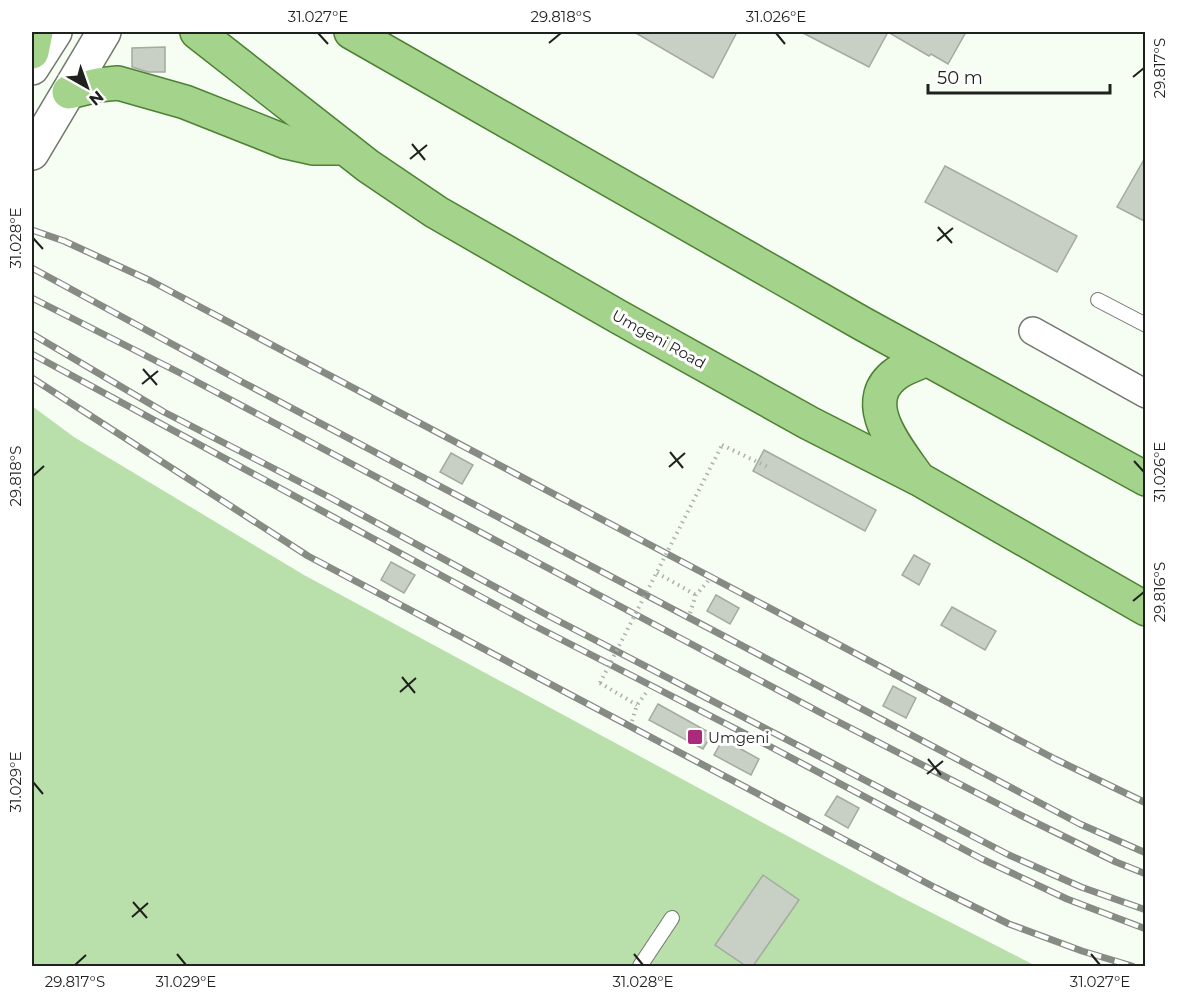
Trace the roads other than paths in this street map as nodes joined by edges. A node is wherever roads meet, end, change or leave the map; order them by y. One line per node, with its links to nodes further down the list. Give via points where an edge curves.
1 (36, 32): 6 (main road)
2 (56, 32): 7 (street)
3 (104, 32): 8 (street)
4 (197, 32): 10 (main road, Umgeni Road)
5 (351, 32): 14 (main road)
6 (32, 52)
7 (32, 68)
8 (69, 92): 9 (street); 10 (main road, via 118,83 185,102 286,142 313,148)
9 (40, 141)
10 (345, 148): 16 (main road, Umgeni Road, via 466,229 809,423)
11 (1098, 300): 12 (lane)
12 (1146, 325)
13 (1033, 331): 15 (street)
14 (927, 359): 16 (main road, via 888,381 878,406 890,436); 17 (main road)
15 (1146, 394)
16 (919, 479): 18 (main road, Umgeni Road)
17 (1146, 479)
18 (1146, 609)
19 (672, 918): 20 (lane)
20 (640, 966)

